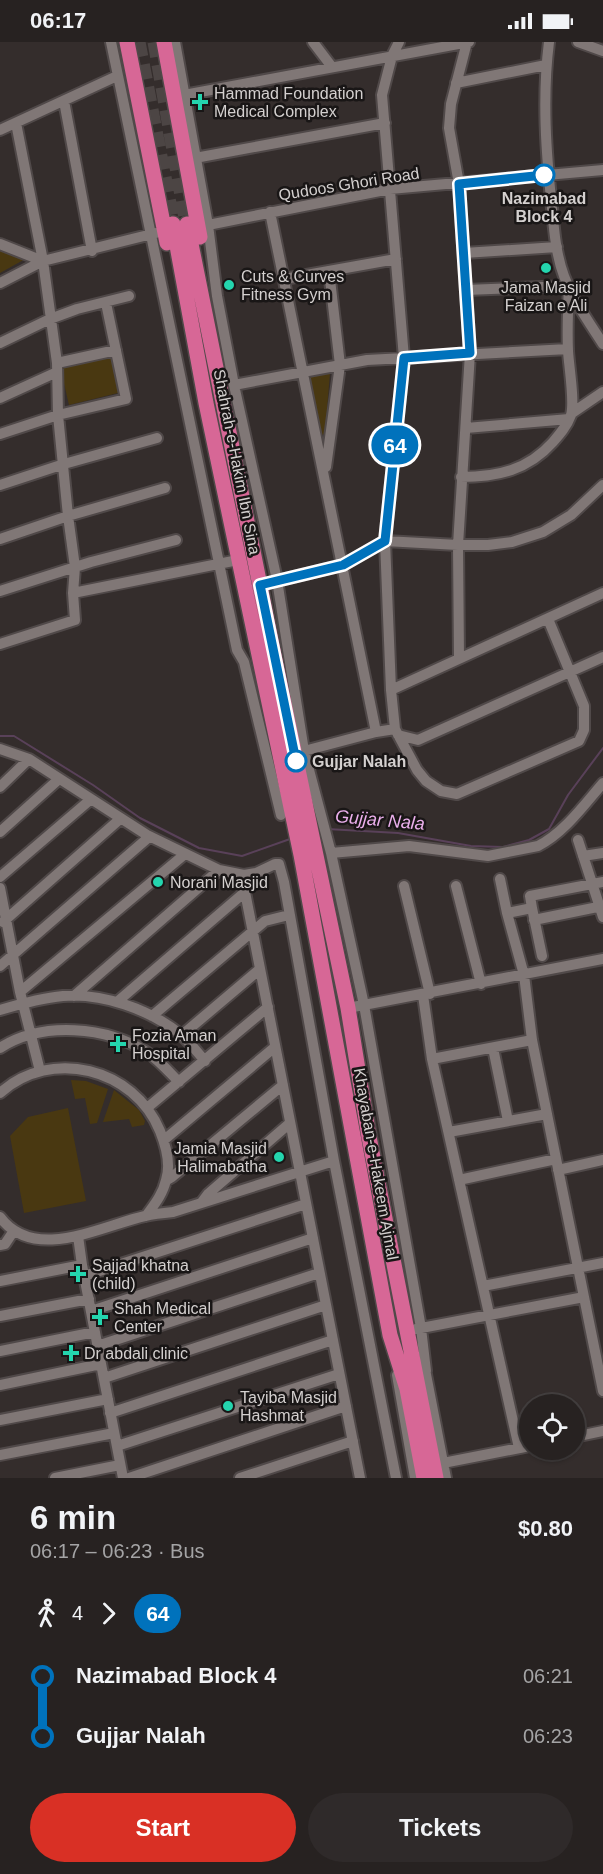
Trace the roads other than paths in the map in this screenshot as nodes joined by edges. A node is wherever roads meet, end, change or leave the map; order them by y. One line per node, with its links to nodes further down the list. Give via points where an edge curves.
1 (111, 42): 14 (street)
2 (127, 42): 29 (highway)
3 (164, 42): 26 (highway)
4 (175, 42): 16 (street)
5 (313, 42): 13 (street)
6 (399, 42): 11 (street)
7 (468, 42): 11 (street); 15 (street)
8 (549, 42): 12 (street)
9 (578, 42): 10 (street)
10 (603, 51)
11 (392, 56): 13 (street); 19 (street, via 382,95)
12 (546, 65): 15 (street); 23 (street)
13 (333, 67): 16 (street)
14 (117, 76): 17 (street); 29 (street)
15 (456, 83): 24 (street, via 449,128)
16 (184, 95): 21 (street)
17 (64, 101): 18 (street); 32 (street)
18 (16, 123): 20 (street); 35 (street)
19 (385, 123): 21 (street); 25 (street)
20 (0, 130)
21 (195, 158): 26 (street)
22 (603, 170): 23 (street, Qudoos Ghori Road)
23 (548, 175): 24 (street, Qudoos Ghori Road); 31 (street)
24 (459, 184): 25 (street, Qudoos Ghori Road); 33 (street)
25 (390, 189): 27 (street, Qudoos Ghori Road); 34 (street)
26 (196, 190): 28 (street); 48 (highway)
27 (270, 212): 28 (street, Qudoos Ghori Road); 37 (street)
28 (208, 225): 54 (street)
29 (169, 229): 32 (street); 48 (highway, Shahrah-e-Hakim Ibn Sina); 73 (highway, Shahrah-e-Hakim Ibn Sina); 74 (street)
30 (0, 244): 35 (street)
31 (557, 247): 33 (street); 39 (street)
32 (92, 251): 35 (street)
33 (464, 253): 40 (street)
34 (396, 259): 36 (street); 50 (street)
35 (43, 261): 38 (street); 43 (street)
36 (329, 271): 37 (street); 51 (street)
37 (284, 279): 53 (street)
38 (0, 284)
39 (569, 286): 40 (street); 45 (street); 46 (street)
40 (466, 290): 49 (street)
41 (129, 296): 42 (street)
42 (105, 303): 43 (street); 47 (street)
43 (50, 319): 44 (street); 52 (street)
44 (0, 343)
45 (603, 344)
46 (568, 349): 49 (street); 58 (street)
47 (116, 350): 52 (street); 57 (street, via 126,399)
48 (214, 350): 78 (highway, Shahrah-e-Hakim Ibn Sina)
49 (470, 353): 50 (street); 59 (street)
50 (404, 358): 51 (street); 71 (street)
51 (340, 365): 53 (street); 63 (street)
52 (57, 367): 56 (street); 57 (street)
53 (303, 373): 54 (street); 63 (street)
54 (234, 385): 77 (street)
55 (603, 393): 58 (street)
56 (0, 398)
57 (58, 415): 60 (street); 62 (street)
58 (570, 416): 59 (street); 64 (street, via 563,431 522,467 501,474)
59 (466, 428): 64 (street)
60 (0, 434)
61 (157, 438): 62 (street)
62 (64, 464): 65 (street); 68 (street)
63 (325, 476): 75 (street)
64 (461, 477): 72 (street)
65 (0, 485)
66 (603, 485): 72 (street, via 571,514 543,532 488,546)
67 (165, 488): 68 (street)
68 (68, 516): 69 (street); 76 (street)
69 (0, 539)
70 (176, 540): 76 (street)
71 (385, 541): 72 (street); 75 (street); 87 (street)
72 (458, 545): 85 (street)
73 (238, 560): 74 (street); 97 (highway, Shahrah-e-Hakim Ibn Sina)
74 (219, 563): 81 (street); 97 (street, via 237,650)
75 (343, 565): 77 (street); 88 (street)
76 (75, 567): 79 (street); 81 (street)
77 (277, 580): 78 (street); 91 (street)
78 (260, 585): 97 (highway, Shahrah-e-Hakim Ibn Sina)
79 (0, 591)
80 (603, 593): 82 (street)
81 (73, 594): 83 (street, via 75,620)
82 (548, 619): 85 (street); 86 (street)
83 (0, 644)
84 (603, 657): 86 (street)
85 (459, 658): 87 (street)
86 (571, 672): 89 (street, via 418,740); 89 (street, via 584,706 584,729 579,741 457,794 441,791 426,781)
87 (391, 690): 89 (street)
88 (376, 732): 89 (street); 91 (street)
89 (397, 732)
90 (0, 749): 92 (street)
91 (304, 751): 102 (street)
92 (29, 759): 93 (street); 95 (street)
93 (59, 779): 96 (street); 99 (street)
94 (603, 783): 102 (street, via 575,816 538,846 488,856 409,846)
95 (0, 787)
96 (90, 800): 98 (street); 108 (street)
97 (293, 813): 105 (highway)
98 (120, 819): 100 (street); 119 (street)
99 (0, 832)
100 (149, 837): 104 (street); 121 (street)
101 (578, 840): 106 (street)
102 (331, 853): 133 (street)
103 (603, 853): 106 (street)
104 (185, 854): 107 (street); 128 (street)
105 (308, 856): 135 (highway, Khayaban-e-Hakeem Ajmal); 186 (highway, Khayaban-e-Hakeem Ajmal)
106 (583, 856): 110 (street)
107 (219, 870): 117 (street, via 244,875 279,864); 130 (street)
108 (0, 877)
109 (500, 879): 116 (street)
110 (597, 883): 114 (street, via 530,896); 115 (street)
111 (404, 886): 129 (street)
112 (456, 886): 127 (street)
113 (0, 888): 119 (street)
114 (532, 908): 116 (street); 118 (street)
115 (602, 910): 118 (street)
116 (507, 913): 126 (street)
117 (289, 915): 120 (street, via 265,921); 156 (street)
118 (534, 920): 122 (street)
119 (3, 921): 121 (street)
120 (253, 930): 125 (street); 131 (street, via 245,892); 137 (street)
121 (13, 955): 124 (street); 128 (street)
122 (542, 956)
123 (603, 959): 126 (street)
124 (0, 966)
125 (260, 969): 134 (street); 139 (street)
126 (524, 975): 127 (street); 140 (street)
127 (481, 984): 129 (street)
128 (20, 992): 132 (street)
129 (427, 994): 133 (street); 144 (street)
130 (74, 996): 131 (street); 132 (street)
131 (117, 1002): 137 (street)
132 (23, 1004): 136 (street); 138 (street)
133 (364, 1005): 135 (street); 184 (street)
134 (268, 1007): 141 (street); 145 (street)
135 (348, 1008): 167 (highway, Khayaban-e-Hakeem Ajmal)
136 (0, 1010)
137 (152, 1016): 139 (street)
138 (30, 1035): 142 (street); 146 (street); 147 (street, via 80,1031 124,1041 148,1053)
139 (182, 1035): 145 (street)
140 (532, 1040): 143 (street); 151 (street)
141 (275, 1047): 148 (street); 155 (street)
142 (0, 1048)
143 (493, 1048): 144 (street); 152 (street)
144 (432, 1059): 154 (street)
145 (205, 1061): 147 (street)
146 (40, 1071): 149 (street); 150 (street, via 70,1067 88,1070 135,1095)
147 (179, 1082): 150 (street)
148 (283, 1085): 153 (street); 161 (street)
149 (0, 1094)
150 (147, 1108): 155 (street)
151 (547, 1114): 152 (street); 158 (street)
152 (508, 1121): 154 (street)
153 (290, 1123): 159 (street); 163 (street)
154 (449, 1132): 162 (street)
155 (164, 1140): 161 (street)
156 (334, 1161): 159 (street); 215 (street)
157 (599, 1161): 158 (street); 160 (street)
158 (557, 1164): 162 (street); 173 (street)
159 (299, 1171): 163 (street); 164 (street)
160 (603, 1171)
161 (167, 1180): 165 (street)
162 (459, 1180): 177 (street)
163 (202, 1202): 165 (street)
164 (306, 1204): 170 (street); 174 (street)
165 (146, 1216): 169 (street)
166 (0, 1217): 168 (street)
167 (387, 1221): 184 (street); 218 (highway, Khayaban-e-Hakeem Ajmal)
168 (13, 1232): 169 (street, via 41,1240); 171 (street)
169 (78, 1236): 174 (street)
170 (313, 1238): 175 (street); 181 (street)
171 (0, 1245)
172 (603, 1263): 173 (street)
173 (578, 1267): 177 (street); 178 (street)
174 (83, 1270): 176 (street); 179 (street)
175 (319, 1273): 180 (street); 189 (street)
176 (0, 1281)
177 (483, 1286): 182 (street)
178 (584, 1297): 182 (street); 187 (street)
179 (88, 1299): 181 (street); 183 (street)
180 (326, 1305): 188 (street); 193 (street)
181 (91, 1311): 185 (street)
182 (489, 1315): 184 (street); 200 (street)
183 (0, 1316)
184 (417, 1328): 208 (street)
185 (95, 1332): 189 (street); 190 (street)
186 (390, 1335): 216 (street); 217 (highway, Khayaban-e-Hakeem Ajmal, via 407,1389)
187 (598, 1339): 195 (street)
188 (333, 1340): 192 (street); 198 (street)
189 (98, 1346): 191 (street)
190 (0, 1351)
191 (101, 1365): 193 (street); 194 (street)
192 (339, 1374): 197 (street); 205 (street)
193 (104, 1378): 196 (street)
194 (0, 1385)
195 (603, 1391)
196 (108, 1400): 198 (street); 199 (street)
197 (346, 1406): 204 (street); 213 (street)
198 (110, 1413): 202 (street)
199 (0, 1420)
200 (519, 1428)
201 (603, 1431): 203 (street)
202 (114, 1433): 205 (street); 207 (street)
203 (585, 1435)
204 (353, 1441): 210 (street); 214 (street)
205 (117, 1446): 209 (street)
206 (519, 1448): 208 (street)
207 (0, 1455)
208 (443, 1463): 219 (street)
209 (120, 1465): 211 (street); 212 (street)
210 (356, 1477)
211 (55, 1478)
212 (123, 1478)
213 (129, 1478)
214 (240, 1478)
215 (396, 1478)
216 (415, 1478)
217 (424, 1478)
218 (436, 1478)
219 (446, 1478)

